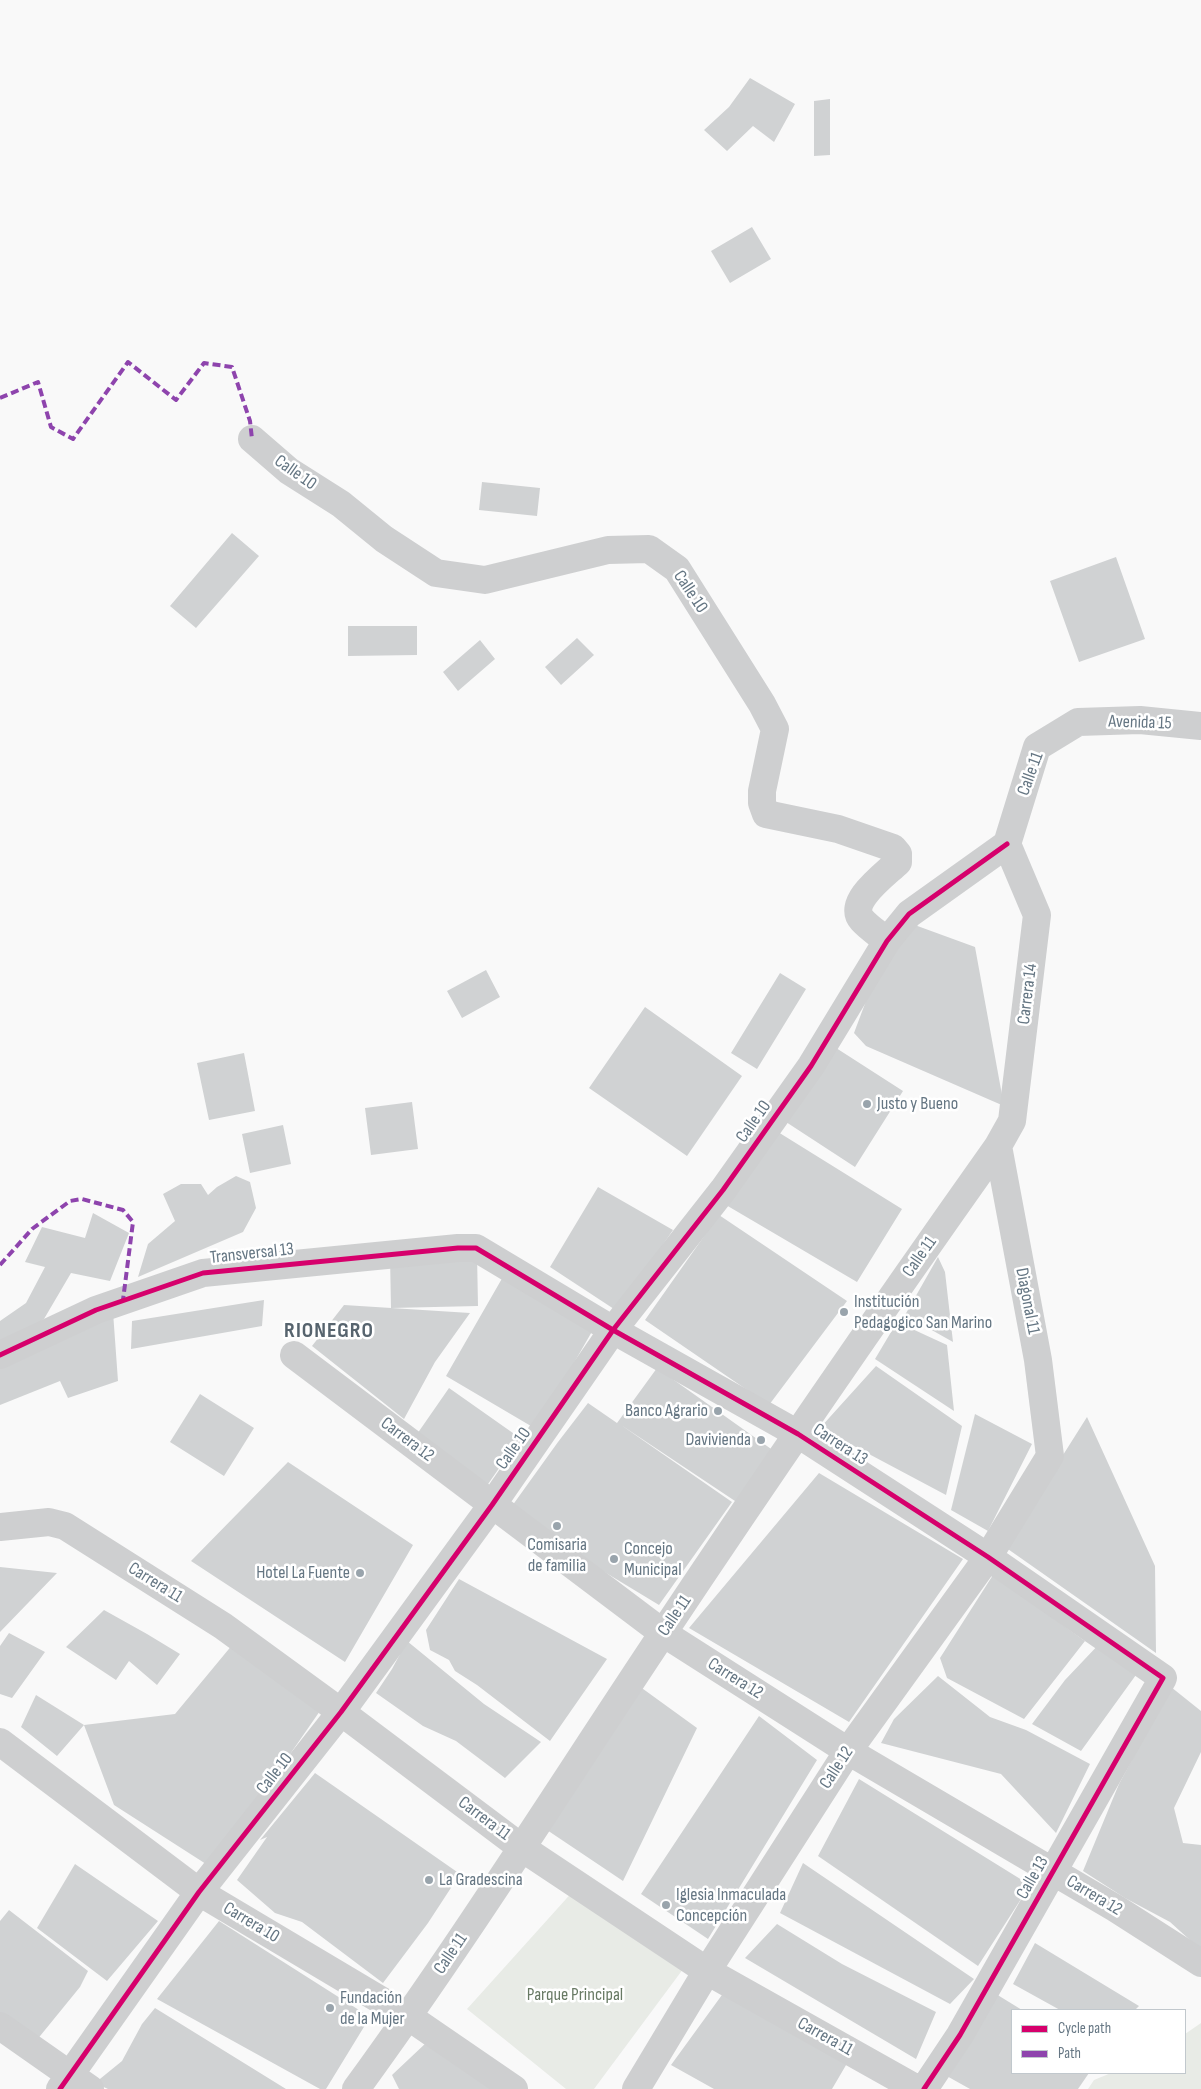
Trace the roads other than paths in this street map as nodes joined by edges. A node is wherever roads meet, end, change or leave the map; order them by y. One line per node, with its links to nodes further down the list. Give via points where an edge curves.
1 (252, 439): 5 (street, Calle 10, via 289,471 341,504 384,539 436,573 485,580 608,550 649,549 677,569 775,729 762,791 766,814 838,829 893,848 898,854 898,862 862,897 858,908 861,919)
2 (1078, 722): 3 (street, Avenida 15, via 1140,720); 4 (street, Calle 11, via 1038,748)
3 (1201, 726)
4 (1007, 844): 5 (street, Calle 10, via 909,914); 6 (street, Carrera 14, via 1037,915 1012,1121)
5 (886, 941): 8 (street, Calle 10, via 811,1066 723,1190)
6 (998, 1146): 11 (street, Calle 11); 12 (street, Diagonal 11, via 1038,1360)
7 (490, 1256): 8 (street, Carrera 13); 9 (street, Transversal 13, via 476,1248 458,1248 203,1273 96,1310)
8 (613, 1330): 11 (street, Carrera 13); 13 (street, Calle 10)
9 (0, 1355)
10 (294, 1355): 13 (street, Carrera 12)
11 (798, 1434): 15 (street, Carrera 13); 16 (street, Calle 11)
12 (1050, 1456): 15 (street, Calle 12)
13 (492, 1505): 16 (street, Carrera 12); 18 (street, Calle 10)
14 (0, 1527): 18 (street, Carrera 11, via 49,1522 65,1526 222,1626)
15 (988, 1557): 17 (street, Carrera 13); 20 (street, Calle 12)
16 (663, 1633): 20 (street, Carrera 12); 21 (street, Calle 11)
17 (1163, 1678): 22 (street, Calle 13)
18 (341, 1712): 21 (street, Carrera 11); 23 (street, Calle 10)
19 (0, 1742): 23 (street, Carrera 10)
20 (848, 1751): 22 (street, Carrera 12); 25 (street, Calle 12)
21 (522, 1848): 25 (street, Carrera 11); 26 (street, Calle 11)
22 (1053, 1871): 24 (street, Carrera 12); 33 (street, Calle 13, via 960,2035)
23 (199, 1892): 26 (street, Carrera 10); 28 (street, Calle 10)
24 (1201, 1963)
25 (707, 1971): 31 (street, Calle 12); 32 (street, Carrera 11)
26 (409, 2017): 29 (street, Calle 11); 30 (street, Carrera 10)
27 (0, 2026): 28 (street)
28 (73, 2084)
29 (356, 2089)
30 (514, 2089)
31 (636, 2089)
32 (918, 2089)
33 (924, 2089)

